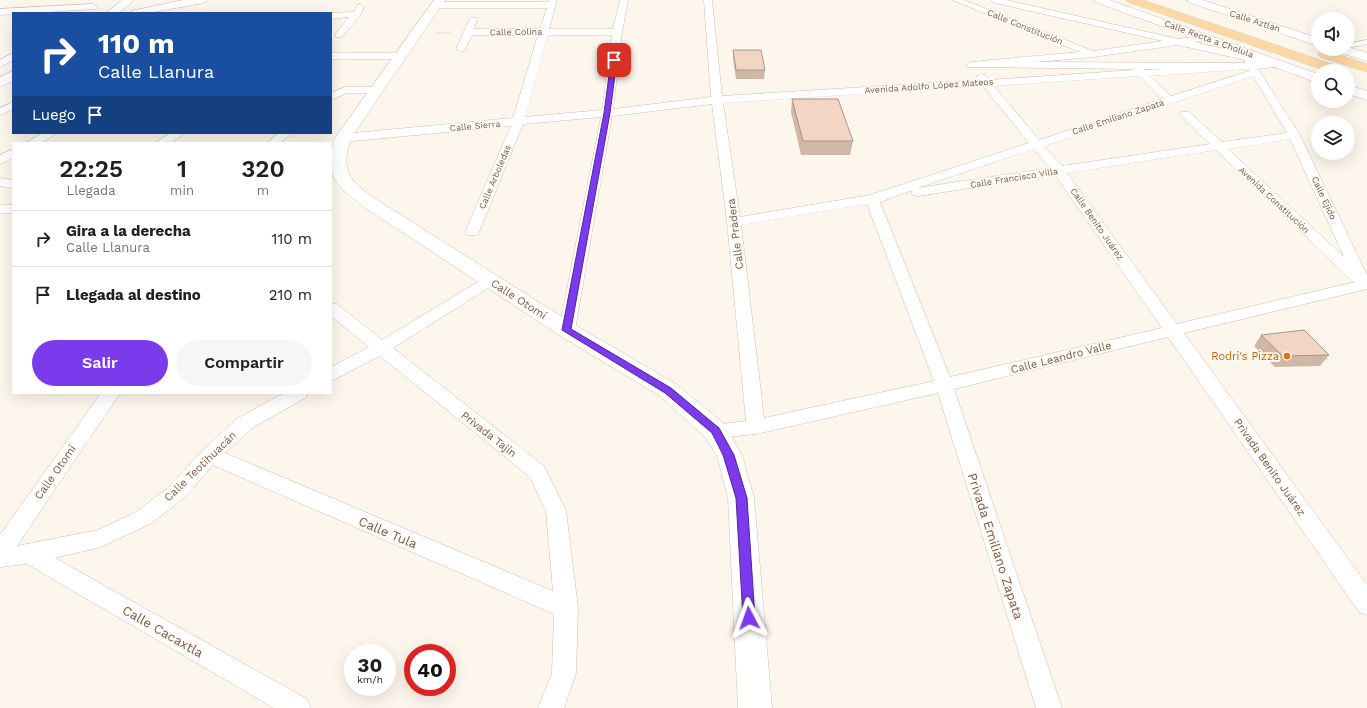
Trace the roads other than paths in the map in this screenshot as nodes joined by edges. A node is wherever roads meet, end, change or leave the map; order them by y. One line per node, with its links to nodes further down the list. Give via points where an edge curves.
1 (102, 0): 15 (street)
2 (129, 0): 18 (street)
3 (204, 0): 14 (street)
4 (624, 0): 25 (street)
5 (708, 0): 60 (street, Calle Pradera)
6 (956, 0): 36 (street, Calle Constitución)
7 (995, 0): 29 (street)
8 (1099, 0): 27 (street, Calle Recta a Cholula)
9 (1132, 0): 22 (main road, Calle Recta a Cholula)
10 (1162, 0): 46 (main road, Calle Recta a Cholula)
11 (1192, 0): 28 (street, Calle Aztlán)
12 (437, 2): 13 (street); 38 (street, Calle Otomí)
13 (553, 3): 24 (street, Calle Arboledas)
14 (158, 4): 19 (street)
15 (93, 7): 16 (street); 17 (street)
16 (0, 12)
17 (86, 12)
18 (113, 12)
19 (138, 12)
20 (332, 16): 26 (street, via 359,10)
21 (473, 20): 23 (street)
22 (1190, 20): 31 (main road, Calle Recta a Cholula); 41 (main road)
23 (468, 32): 24 (street, Calle Colina); 33 (street)
24 (544, 32): 25 (street, Calle Colina); 66 (street, Calle Arboledas)
25 (617, 32): 64 (street)
26 (339, 35)
27 (1205, 38): 29 (street, Avenida Adolfo López Mateos); 41 (street, Calle Recta a Cholula)
28 (1311, 40)
29 (1178, 42): 34 (street, Avenida Adolfo López Mateos); 41 (street)
30 (1367, 42): 32 (lane)
31 (1264, 45): 41 (street); 44 (main road, Calle Recta a Cholula)
32 (1355, 45)
33 (460, 49)
34 (1120, 51): 36 (street, Avenida Adolfo López Mateos); 47 (street)
35 (1355, 53): 40 (street)
36 (1093, 54): 45 (street, Avenida Adolfo López Mateos)
37 (332, 56): 38 (street)
38 (399, 56): 56 (street, Calle Otomí)
39 (12, 57): 42 (street)
40 (1367, 57)
41 (1248, 60): 43 (street, Calle Recta a Cholula); 43 (street, Calle Emiliano Zapata); 47 (street, Avenida Adolfo López Mateos); 61 (street, Calle Emiliano Zapata); 70 (street, Calle Ejido)
42 (0, 64)
43 (1278, 64): 51 (street, Calle Recta a Cholula)
44 (1319, 64)
45 (971, 65): 47 (street, Avenida Adolfo López Mateos); 55 (street, Calle Benito Juárez)
46 (1367, 68)
47 (1138, 69): 55 (street, Avenida Adolfo López Mateos); 61 (street)
48 (0, 74): 49 (street)
49 (12, 74)
50 (12, 75): 54 (street)
51 (1311, 76)
52 (1355, 77): 53 (main road)
53 (1367, 81)
54 (0, 83)
55 (986, 83): 60 (street, Avenida Adolfo López Mateos); 75 (street, Calle Benito Juárez)
56 (377, 90): 58 (street, via 345,90); 71 (street, Calle Otomí)
57 (1355, 92): 59 (street)
58 (332, 96)
59 (1367, 96)
60 (717, 100): 64 (street, Avenida Adolfo López Mateos); 85 (street, Calle Pradera)
61 (1169, 100): 75 (street, Calle Emiliano Zapata)
62 (12, 106): 63 (street)
63 (0, 112)
64 (607, 113): 66 (street, Calle Sierra); 90 (street)
65 (1185, 114): 76 (street, Avenida Constitución)
66 (518, 122): 71 (street, Calle Sierra); 86 (street, Calle Arboledas)
67 (49, 134): 72 (street)
68 (177, 134): 73 (street)
69 (285, 134): 74 (street)
70 (1294, 135): 76 (street, Calle Francisco Villa); 88 (street, Calle Ejido)
71 (344, 138): 87 (street, Calle Otomí, via 337,155 340,173 349,188)
72 (34, 142)
73 (163, 142)
74 (274, 142)
75 (1037, 144): 79 (street, Calle Benito Juárez); 82 (street, Calle Emiliano Zapata)
76 (1218, 146): 79 (street, Calle Francisco Villa); 88 (street, Avenida Constitución)
77 (12, 154): 78 (street)
78 (0, 160)
79 (1059, 171): 82 (street, Calle Francisco Villa); 91 (street, Calle Benito Juárez)
80 (0, 182): 81 (street)
81 (12, 184)
82 (872, 199): 85 (street, Calle Francisco Villa); 94 (street)
83 (0, 209): 84 (street)
84 (12, 209)
85 (734, 222): 97 (street, Calle Pradera)
86 (472, 232)
87 (491, 280): 90 (street, Calle Otomí); 92 (street)
88 (1364, 285): 91 (street, Calle Leandro Valle)
89 (332, 309): 92 (street, Privada Tajín)
90 (567, 330): 98 (street, Calle Otomí, via 668,390)
91 (1172, 330): 94 (street, Calle Leandro Valle); 103 (street, Privada Benito Juárez)
92 (381, 348): 93 (street); 104 (street, Privada Tajín, via 537,472 556,510)
93 (332, 374)
94 (944, 385): 97 (street, Calle Leandro Valle); 108 (street, Privada Emiliano Zapata)
95 (110, 394): 100 (street, Calle Otomí)
96 (297, 394): 99 (street, Calle Teotihuacán, via 245,423)
97 (756, 427): 98 (street)
98 (715, 431): 107 (street, Calle Otomí, via 729,455 741,498)
99 (210, 455): 101 (street, Calle Teotihuacán, via 177,492 143,518 101,538); 104 (street, Calle Tula)
100 (0, 552)
101 (29, 554): 102 (street); 105 (street, Calle Cacaxtla)
102 (0, 558)
103 (1367, 604)
104 (566, 608): 106 (street, via 564,673)
105 (298, 708)
106 (551, 708)
107 (755, 708)
108 (1049, 708)

